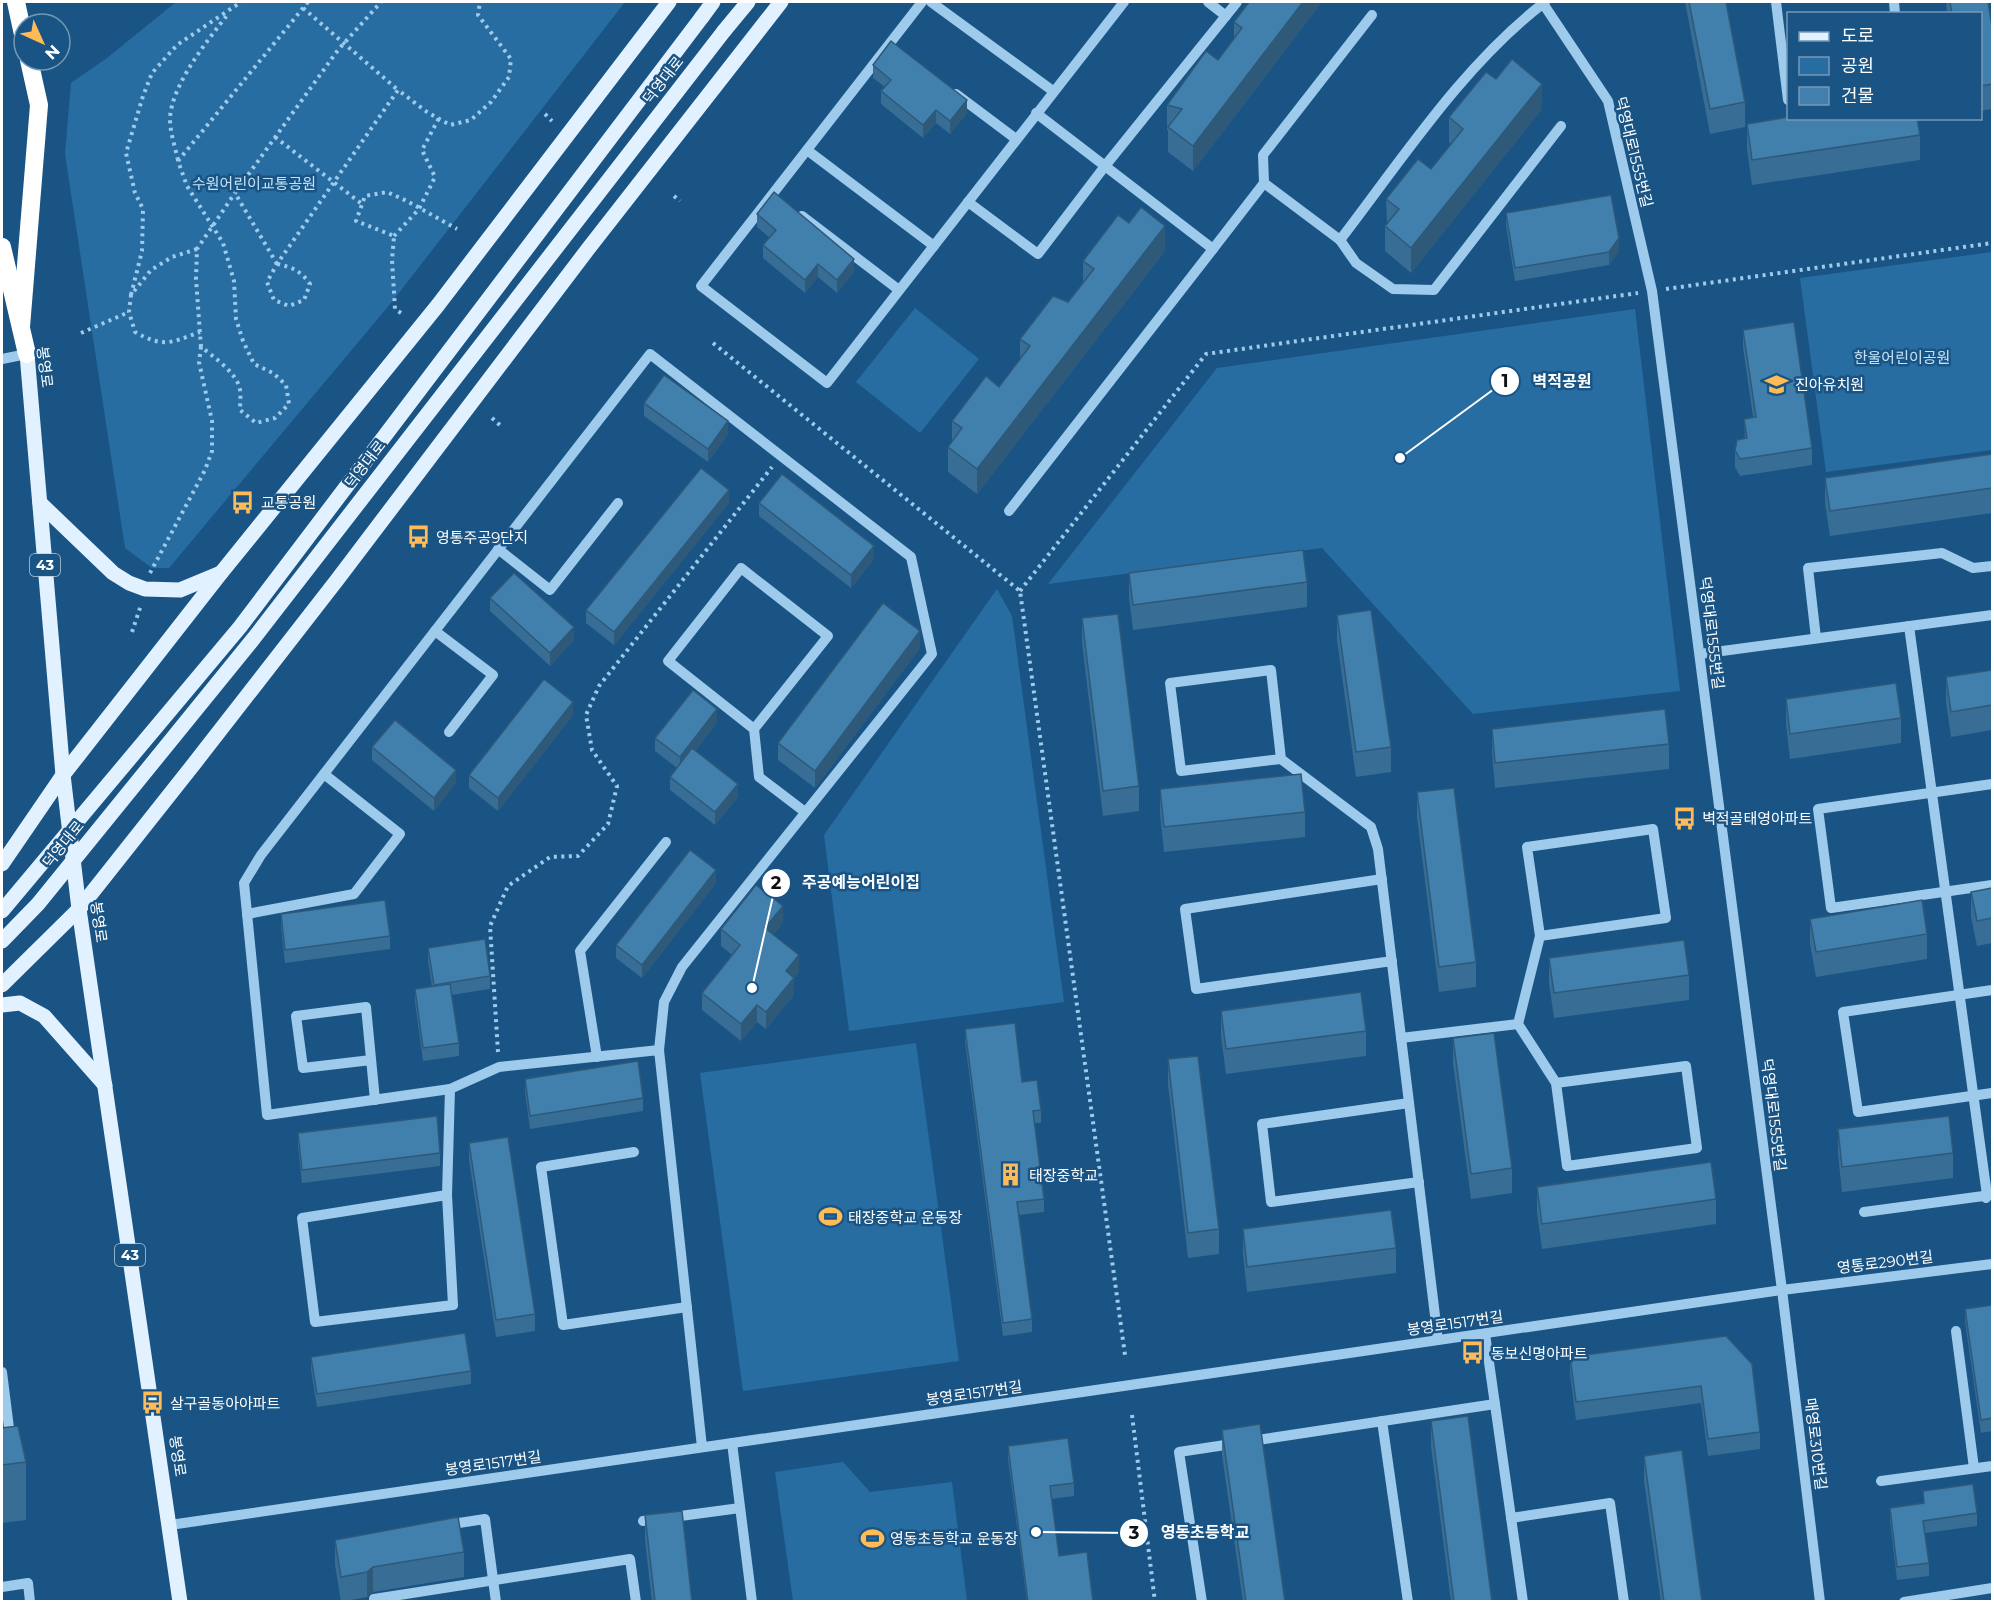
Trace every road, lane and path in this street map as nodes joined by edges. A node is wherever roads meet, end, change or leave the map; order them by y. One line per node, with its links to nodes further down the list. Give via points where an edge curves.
1 (241, 2): 17 (path)
2 (308, 2): 16 (path)
3 (381, 2): 20 (path)
4 (480, 2): 28 (path, via 478,15 511,59 509,76 491,102 471,120 450,125)
5 (669, 2): 75 (main road, via 438,305)
6 (713, 2): 99 (main road, 덕영대로, bridge, via 240,627)
7 (748, 2): 102 (main road, 덕영대로, bridge, via 254,638 38,904)
8 (781, 2): 98 (main road, via 337,580)
9 (922, 2): 33 (street, via 894,47)
10 (931, 2): 24 (street)
11 (1124, 2): 24 (street)
12 (1208, 2): 19 (street)
13 (1237, 2): 19 (street)
14 (1544, 2): 48 (street, via 1486,54); 56 (street, 덕영대로1555번길, via 1608,101)
15 (1776, 2): 25 (street)
16 (303, 8): 20 (path); 34 (path)
17 (230, 10): 34 (path, via 191,64 174,99 170,119); 57 (path, via 177,45 152,73 143,96 126,153 142,209 142,252)
18 (1372, 15): 37 (street, via 1263,155)
19 (1226, 16): 35 (street)
20 (344, 43): 23 (path); 31 (path)
21 (32, 72): 60 (highway, via 39,105)
22 (944, 84): 32 (street)
23 (398, 90): 28 (path); 36 (path)
24 (1053, 91): 26 (street)
25 (1787, 92)
26 (1036, 113): 32 (street); 35 (street)
27 (545, 114): 29 (path)
28 (439, 118): 44 (path, via 422,150 435,177)
29 (552, 121)
30 (1561, 126): 48 (street, via 1434,290 1393,289 1356,263)
31 (275, 137): 36 (path); 38 (path)
32 (1016, 139): 42 (street)
33 (807, 150): 41 (street); 50 (street)
34 (178, 161): 45 (path, via 187,186)
35 (1105, 166): 42 (street, via 1038,254); 53 (street)
36 (334, 182): 43 (path); 54 (path)
37 (1264, 183): 48 (street); 53 (street)
38 (235, 193): 45 (path); 54 (path)
39 (674, 196): 40 (path)
40 (680, 201)
41 (782, 201): 55 (street); 55 (street, via 701,286 827,383)
42 (968, 202): 50 (street)
43 (362, 204): 44 (path, via 364,196 387,192); 47 (path, via 356,221)
44 (419, 209): 46 (path); 47 (path)
45 (213, 226): 52 (path); 64 (path, via 223,243 234,281 236,319 243,341 254,364 286,385 288,404 275,418 256,423 240,410 240,388 229,371)
46 (457, 229)
47 (394, 237): 59 (path, via 395,309)
48 (1340, 240)
49 (1992, 243): 56 (path)
50 (934, 246): 55 (street)
51 (2, 247): 60 (highway, 봉영로 / 43)
52 (197, 249): 57 (path, via 172,257 151,270); 61 (path)
53 (1213, 249): 72 (street)
54 (277, 264): 54 (path, via 304,275 310,284 304,300 289,306 274,300 267,282)
55 (899, 290)
56 (1652, 291): 77 (path, via 1206,354); 84 (street, 덕영대로1555번길)
57 (131, 295): 58 (path)
58 (129, 312): 61 (path, via 135,332 154,342 172,342); 62 (path)
59 (401, 313)
60 (21, 327): 65 (highway, 봉영로 / 43)
61 (200, 332): 64 (path)
62 (81, 333)
63 (713, 344): 77 (path)
64 (201, 346): 76 (path, via 199,362 212,421 212,451)
65 (27, 354): 66 (street); 70 (main road, 봉영로 / 43)
66 (2, 359)
67 (492, 418): 68 (path)
68 (503, 428)
69 (781, 456): 73 (street, via 650,354); 92 (street, via 911,557 932,654); 113 (path, via 599,686 586,715 592,750 617,786 608,824 578,856 550,857 508,886 490,926)
70 (40, 502): 75 (main road, via 112,573 129,583 146,589 180,590); 89 (main road, 봉영로 / 43)
71 (618, 503): 73 (street, via 549,590)
72 (1009, 511)
73 (498, 549): 81 (street)
74 (1992, 566): 83 (street, via 1973,568 1942,553 1808,568)
75 (221, 573): 89 (main road)
76 (148, 577)
77 (1020, 591): 132 (path)
78 (142, 604): 82 (path)
79 (1992, 615): 80 (street)
80 (1909, 626): 83 (street); 91 (street)
81 (435, 631): 86 (street, via 493,675); 88 (street)
82 (132, 632)
83 (1816, 639): 84 (street)
84 (1700, 654): 127 (street, 덕영대로1555번길)
85 (754, 729): 85 (street, via 828,636 741,568 668,661); 92 (street, via 759,777)
86 (449, 732)
87 (1281, 759): 87 (street, via 1271,670 1170,683 1181,771); 95 (street, via 1371,827)
88 (324, 774): 100 (street, via 244,883); 100 (street, via 400,834 354,894)
89 (63, 775): 94 (main road); 98 (main road, 봉영로 / 43)
90 (1992, 784): 91 (street)
91 (1932, 793): 97 (street); 97 (street, via 1818,809 1831,908)
92 (805, 812): 110 (street, via 682,967 664,1002)
93 (666, 842): 111 (street, via 580,951)
94 (2, 864)
95 (1382, 879): 103 (street); 103 (street, via 1185,909 1196,989)
96 (1992, 885): 97 (street)
97 (1945, 891): 106 (street)
98 (78, 909): 104 (main road); 115 (main road, 봉영로 / 43)
99 (2, 911)
100 (247, 914): 119 (street, via 267,1115)
101 (1540, 936): 101 (street, via 1666,918 1653,829 1527,847); 108 (street)
102 (2, 941)
103 (1392, 961): 109 (street)
104 (2, 985)
105 (1992, 990): 106 (street)
106 (1959, 994): 118 (street); 118 (street, via 1843,1012 1858,1112)
107 (2, 1005): 115 (main road, via 20,1003 44,1016)
108 (1518, 1024): 109 (street); 114 (street)
109 (1401, 1038): 120 (street)
110 (659, 1050): 111 (street); 128 (street)
111 (597, 1056): 113 (street)
112 (371, 1060): 112 (street, via 366,1007 296,1016 303,1068); 119 (street)
113 (500, 1067): 116 (street)
114 (1556, 1083): 114 (street, via 1686,1066 1697,1148 1567,1166)
115 (105, 1085): 146 (main road, 봉영로 / 43)
116 (450, 1089): 119 (street); 123 (street)
117 (1992, 1093): 118 (street)
118 (1972, 1095): 124 (street)
119 (375, 1100)
120 (1409, 1103): 122 (street); 122 (street, via 1262,1124 1271,1202)
121 (634, 1152): 128 (street, via 542,1167 563,1325)
122 (1419, 1182): 131 (street)
123 (447, 1195): 123 (street, via 453,1305 315,1323 302,1218)
124 (1989, 1196): 125 (street)
125 (1864, 1212)
126 (1992, 1264): 127 (street, 영통로290번길)
127 (1782, 1290): 130 (street, 봉영로1517번길); 162 (street, 매영로310번길)
128 (687, 1307): 138 (street)
129 (1956, 1331): 141 (street)
130 (1485, 1334): 131 (street, 봉영로1517번길); 134 (street)
131 (1438, 1340): 137 (street, 봉영로1517번길)
132 (1125, 1355)
133 (2, 1372): 139 (street, via 12,1452)
134 (1495, 1404): 136 (street); 144 (street)
135 (1132, 1415): 157 (path)
136 (1382, 1421): 158 (street, via 1179,1452); 159 (street)
137 (732, 1443): 138 (street, 봉영로1517번길); 143 (street)
138 (702, 1447): 146 (street, 봉영로1517번길)
139 (2, 1454)
140 (1992, 1466): 141 (street)
141 (1974, 1468): 142 (street)
142 (1881, 1481)
143 (740, 1508): 145 (street); 156 (street)
144 (1511, 1518): 160 (street); 161 (street, via 1610,1503)
145 (643, 1521)
146 (170, 1525): 152 (main road, 봉영로 / 43)
147 (430, 1527): 148 (street, via 485,1519)
148 (494, 1581): 153 (street); 154 (street); 155 (street, via 630,1559)
149 (2, 1587): 151 (street, via 28,1583)
150 (1992, 1588): 163 (street)
151 (30, 1602)
152 (180, 1602)
153 (374, 1602)
154 (496, 1602)
155 (636, 1602)
156 (752, 1602)
157 (1155, 1602)
158 (1202, 1602)
159 (1408, 1602)
160 (1522, 1602)
161 (1624, 1602)
162 (1820, 1602)
163 (1904, 1602)

